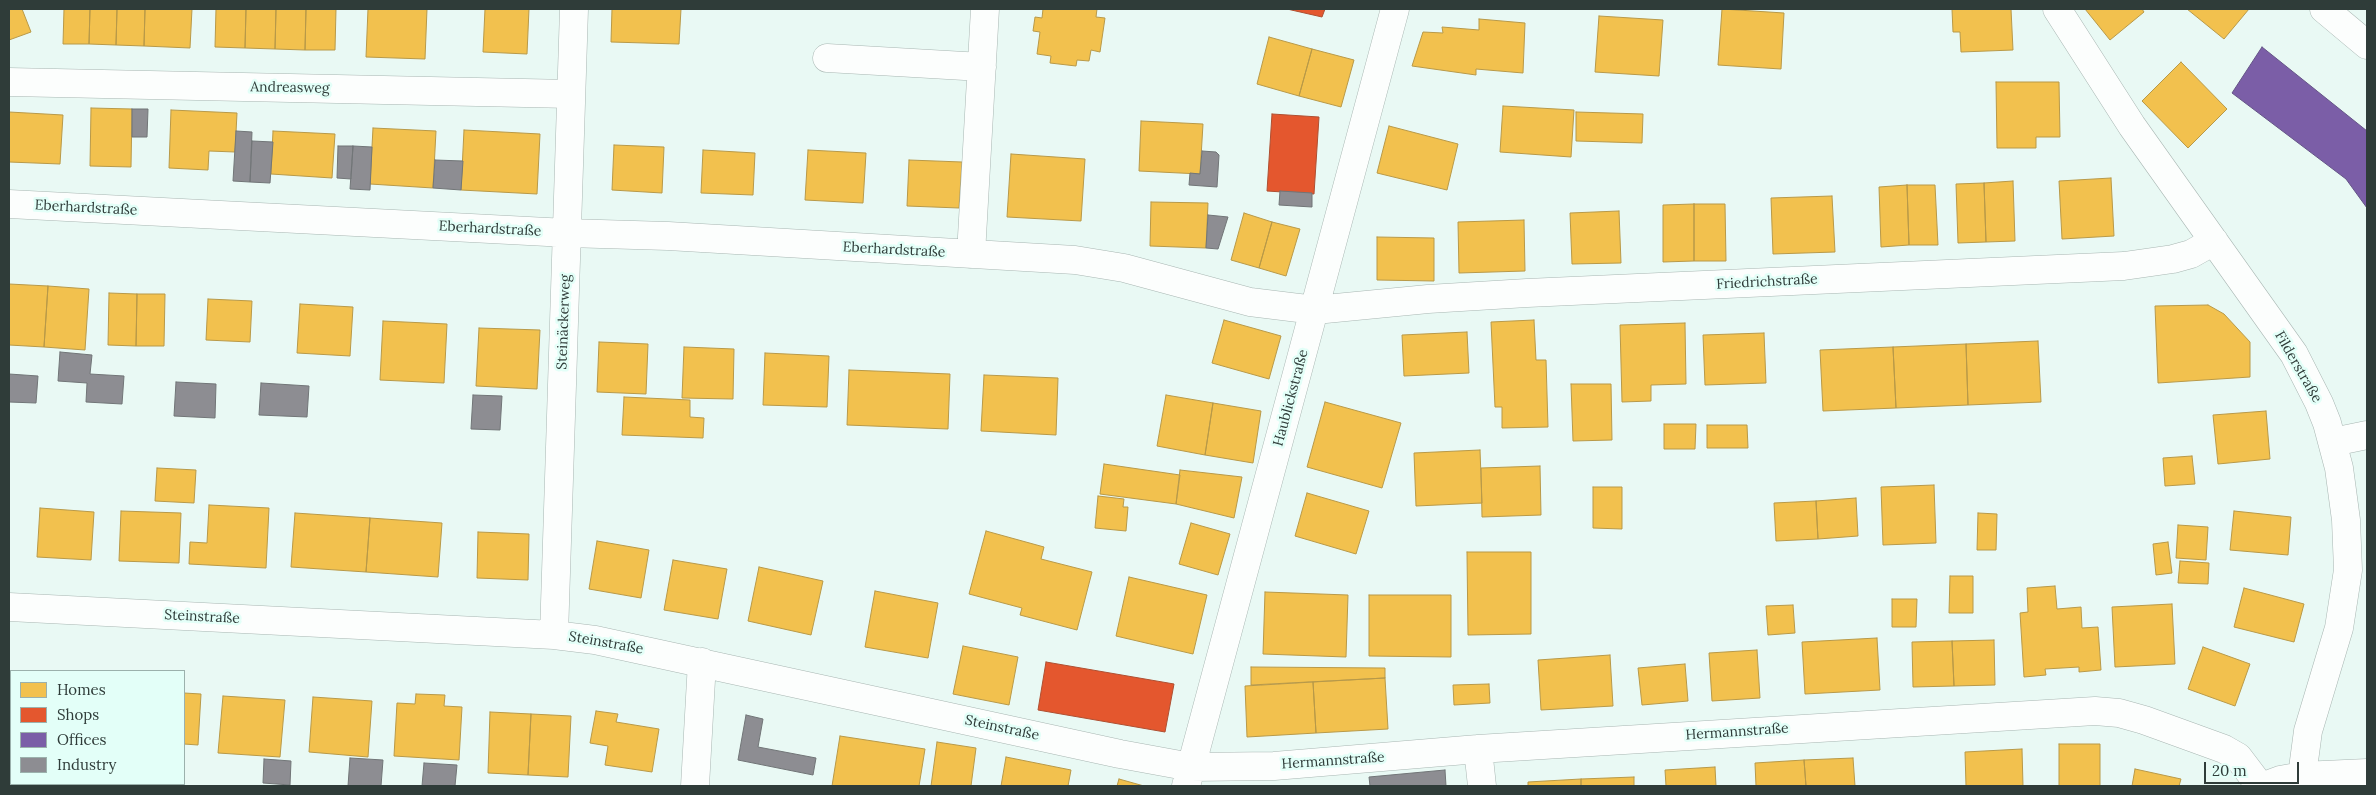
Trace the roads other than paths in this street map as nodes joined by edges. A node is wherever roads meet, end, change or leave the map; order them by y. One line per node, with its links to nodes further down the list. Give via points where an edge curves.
1 (574, 9): 10 (street, Steinäckerweg)
2 (985, 9): 8 (street)
3 (1395, 9): 15 (street, Haublickstraße)
4 (2057, 9): 13 (street, Filderstraße, via 2127,118)
5 (2324, 9): 6 (street)
6 (2367, 45)
7 (827, 58): 8 (street)
8 (982, 67): 14 (street)
9 (9, 82): 10 (street, Andreasweg)
10 (571, 94): 12 (street, Steinäckerweg)
11 (9, 204): 12 (street, Eberhardstraße)
12 (566, 234): 14 (street, Eberhardstraße, via 668,236); 19 (street, Steinäckerweg)
13 (2214, 241): 15 (street, Friedrichstraße, via 2191,254 2173,259 2095,268 1527,293); 17 (street, Filderstraße, via 2294,354 2320,403)
14 (971, 254): 15 (street, Eberhardstraße, via 1102,263 1250,302)
15 (1315, 310): 23 (street, Haublickstraße)
16 (2367, 436): 17 (street)
17 (2332, 442): 24 (street, Filderstraße, via 2346,520 2348,570 2339,628 2308,731)
18 (9, 607): 19 (street, Steinstraße)
19 (554, 635): 20 (street, Steinstraße)
20 (702, 662): 23 (street, Steinstraße, via 1120,754); 25 (street)
21 (1478, 749): 23 (street, Hermannstraße); 26 (street); 27 (street, Hermannstraße, via 2095,711 2144,720 2224,749 2238,757)
22 (2367, 773): 24 (street)
23 (1189, 776)
24 (2302, 776): 28 (street)
25 (695, 786)
26 (1482, 786)
27 (2260, 786)
28 (2264, 786)

